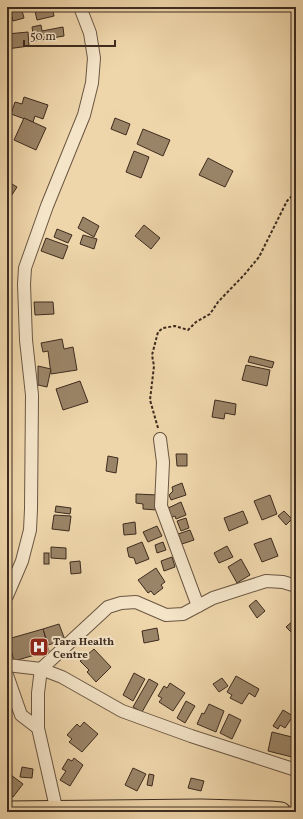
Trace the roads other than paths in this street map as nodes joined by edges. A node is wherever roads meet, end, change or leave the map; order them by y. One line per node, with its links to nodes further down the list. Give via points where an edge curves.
1 (80, 7): 4 (street, via 90,33 94,58 92,83 84,115 25,268 26,340 32,395 30,530 22,561)
2 (160, 439): 5 (street, via 163,462 161,506)
3 (296, 586): 5 (street, via 266,581 213,598)
4 (7, 596)
5 (198, 606): 7 (street, via 183,614 166,615 136,602 108,606)
6 (7, 665): 7 (street)
7 (41, 669): 9 (street); 10 (street, via 122,711)
8 (7, 675): 9 (street, via 21,715)
9 (38, 728): 12 (street)
10 (296, 770)
11 (7, 811): 12 (highway)
12 (57, 811): 13 (highway, via 201,809)
13 (281, 812)

